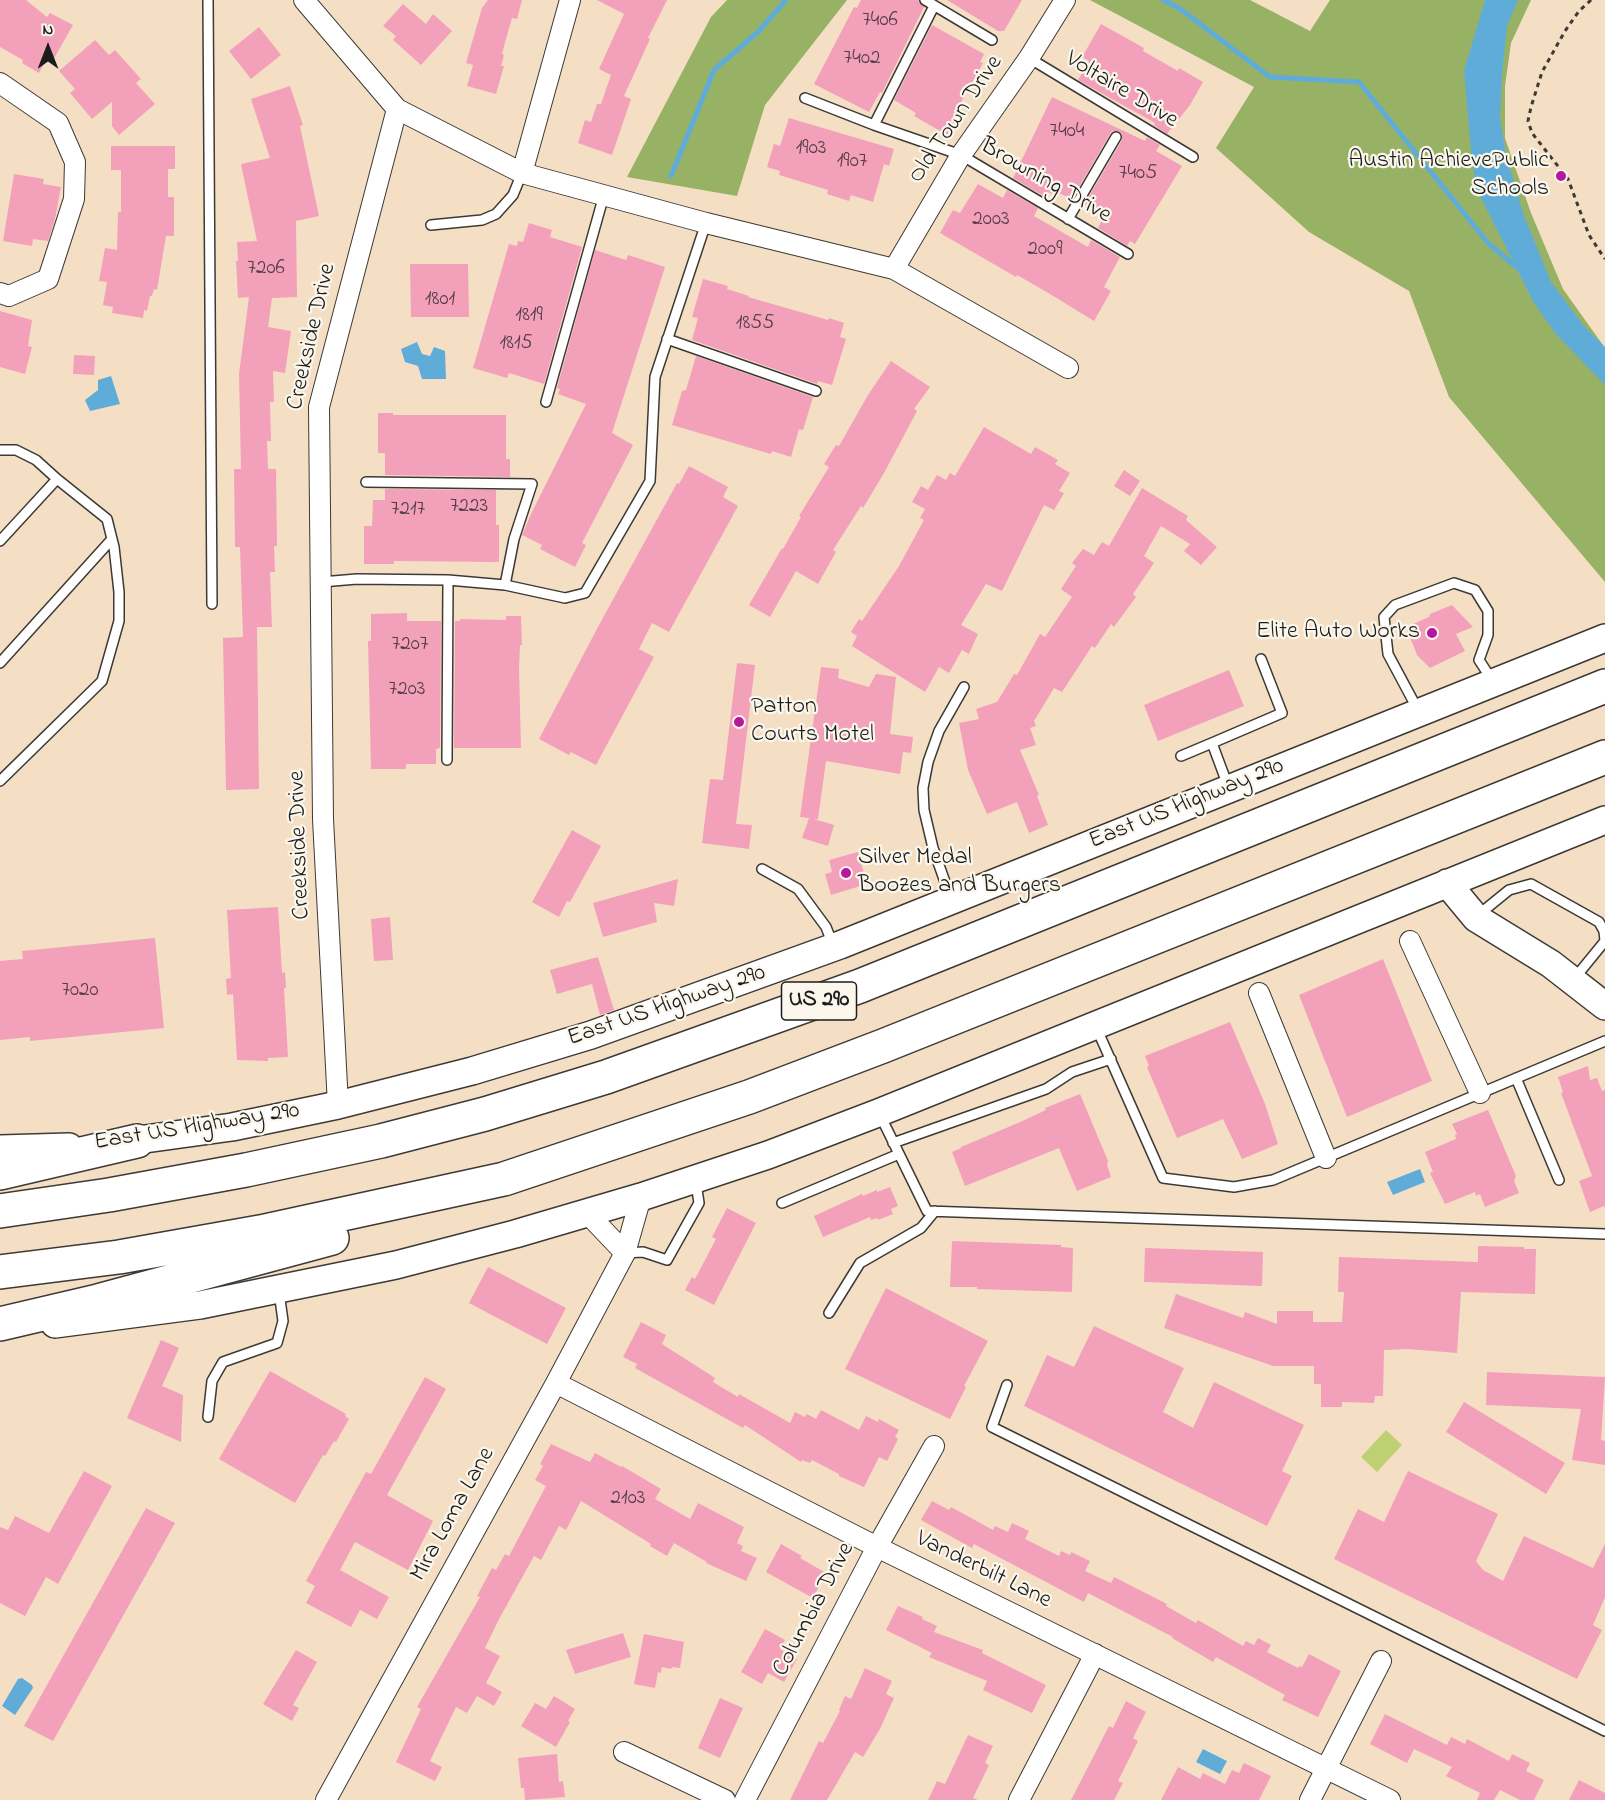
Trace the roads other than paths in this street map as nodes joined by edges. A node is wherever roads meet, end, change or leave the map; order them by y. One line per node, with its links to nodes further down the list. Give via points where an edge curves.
1 (208, 0): 36 (lane)
2 (304, 0): 11 (street)
3 (570, 0): 16 (street)
4 (924, 0): 6 (lane)
5 (1065, 0): 8 (street, Old Town Drive)
6 (934, 6): 7 (lane); 12 (lane)
7 (993, 40)
8 (1029, 58): 14 (street, Old Town Drive); 15 (lane, Voltaire Drive)
9 (0, 83): 23 (street, via 58,123 75,162 74,199 48,279 9,296)
10 (805, 98): 12 (lane, Browning Drive)
11 (397, 109): 16 (street); 34 (street, Creekside Drive, via 319,407)
12 (874, 125): 14 (lane, Browning Drive)
13 (1116, 137): 18 (lane)
14 (961, 155): 18 (lane, Browning Drive); 22 (street, Old Town Drive)
15 (1193, 157)
16 (522, 173): 17 (street); 20 (lane, via 513,195 496,214 482,220)
17 (604, 195): 19 (street); 27 (lane)
18 (1068, 219): 21 (lane, Browning Drive)
19 (705, 223): 22 (street); 24 (lane)
20 (431, 225)
21 (1128, 254)
22 (894, 269): 25 (street)
23 (0, 293)
24 (667, 339): 26 (lane); 35 (lane, via 655,376 650,481 585,593 565,598)
25 (1068, 368)
26 (816, 391)
27 (546, 402)
28 (0, 450): 29 (lane, via 16,450 36,459)
29 (57, 479): 31 (lane, via 107,519); 32 (lane)
30 (366, 482): 35 (lane, via 532,484 514,539)
31 (112, 539): 39 (lane); 48 (lane, via 119,621 102,681)
32 (0, 541)
33 (448, 580): 34 (lane); 35 (lane); 47 (lane)
34 (321, 582): 65 (street, Creekside Drive, via 323,819)
35 (505, 585)
36 (212, 604)
37 (1605, 638): 40 (main road, East US Highway 290)
38 (1261, 659): 44 (lane, via 1282,713)
39 (0, 663)
40 (1493, 682): 43 (main road, East US Highway 290); 43 (lane, via 1479,660 1488,635 1488,611 1474,590 1454,583 1395,604 1384,617 1388,654)
41 (1605, 686): 78 (highway, US 290, via 860,986 606,1077 381,1141 246,1170)
42 (964, 687): 53 (lane, via 939,731 924,788 924,810 933,848)
43 (1419, 712): 49 (main road, East US Highway 290)
44 (1212, 743): 45 (lane); 49 (lane)
45 (1181, 756)
46 (1605, 757): 73 (highway, US 290, via 883,1046)
47 (447, 760)
48 (0, 781)
49 (1229, 788): 53 (main road, East US Highway 290)
50 (1605, 820): 52 (main road)
51 (762, 869): 56 (lane, via 798,889 826,927)
52 (1447, 883): 54 (main road); 60 (main road)
53 (951, 900): 56 (main road, East US Highway 290)
54 (1476, 918): 57 (main road); 57 (lane, via 1509,890 1531,884 1599,922 1605,941)
55 (1410, 941): 64 (street)
56 (834, 947): 65 (main road, East US Highway 290, via 591,1035)
57 (1572, 981): 59 (main road)
58 (1259, 993): 71 (street)
59 (1605, 1006)
60 (1100, 1036): 62 (lane); 66 (main road)
61 (1605, 1041): 63 (lane)
62 (1110, 1059): 68 (lane, via 1072,1072 1046,1089); 71 (lane, via 1163,1178 1234,1187 1273,1180)
63 (1516, 1078): 64 (lane); 75 (lane)
64 (1480, 1093): 71 (lane)
65 (339, 1105): 67 (main road, East US Highway 290)
66 (879, 1113): 68 (lane); 74 (main road)
67 (137, 1141): 69 (main road, East US Highway 290); 72 (highway)
68 (893, 1143): 70 (lane)
69 (0, 1149)
70 (899, 1154): 77 (lane); 79 (lane, via 927,1210)
71 (1326, 1158)
72 (0, 1173)
73 (504, 1179): 83 (highway, US 290, via 260,1232 119,1257); 86 (highway, via 380,1225)
74 (695, 1179): 76 (main road); 82 (lane, via 699,1203 667,1260 643,1252)
75 (1559, 1180)
76 (641, 1197): 80 (main road); 82 (street, Mira Loma Lane)
77 (782, 1203)
78 (0, 1211)
79 (935, 1211): 81 (lane); 85 (lane, via 921,1228 860,1263)
80 (587, 1213): 82 (street); 84 (main road, via 396,1265)
81 (1605, 1234)
82 (625, 1253): 88 (street, Mira Loma Lane)
83 (0, 1272)
84 (279, 1290): 87 (main road, via 200,1305); 90 (lane, via 283,1320 277,1342 223,1362 212,1381)
85 (830, 1313)
86 (0, 1324)
87 (0, 1331)
88 (556, 1383): 92 (street, Vanderbilt Lane); 98 (street, Mira Loma Lane)
89 (1007, 1385): 95 (lane, via 992,1427)
90 (208, 1417)
91 (934, 1446): 92 (street, Columbia Drive)
92 (877, 1547): 93 (street, Vanderbilt Lane); 100 (street, Columbia Drive)
93 (1095, 1654): 97 (street, Vanderbilt Lane); 101 (street)
94 (1381, 1661): 97 (street)
95 (1605, 1731)
96 (624, 1752): 99 (street)
97 (1326, 1770): 102 (street); 103 (street, Vanderbilt Lane)
98 (326, 1800)
99 (725, 1800)
100 (745, 1800)
101 (1019, 1800)
102 (1310, 1800)
103 (1390, 1800)

